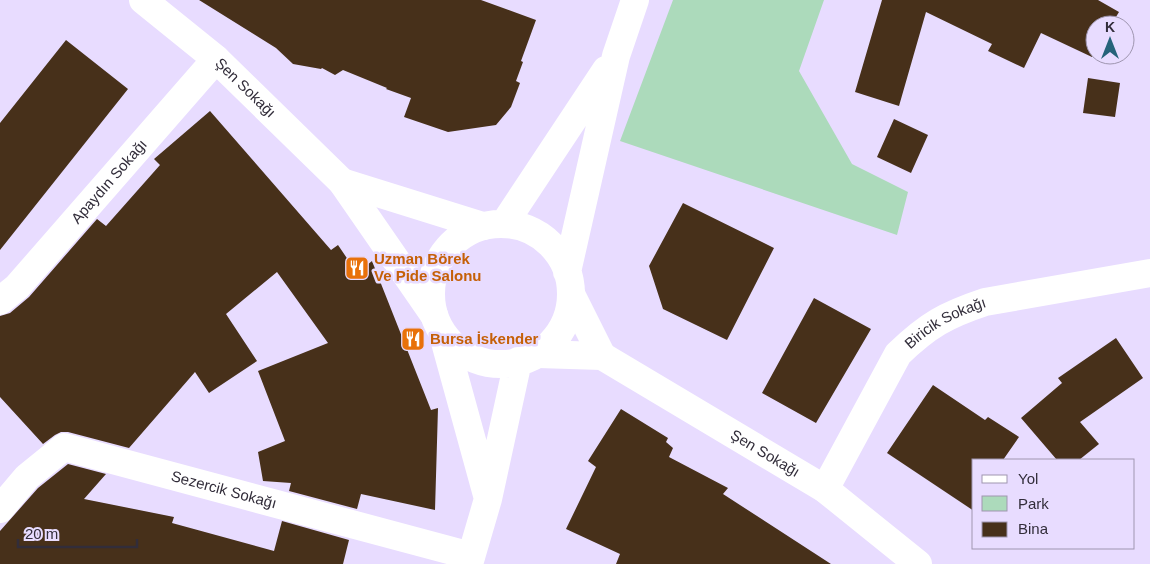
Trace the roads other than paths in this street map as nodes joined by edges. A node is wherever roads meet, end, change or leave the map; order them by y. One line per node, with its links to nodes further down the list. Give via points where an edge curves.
1 (142, 0): 4 (street, Şen Sokağı)
2 (635, 0): 3 (street)
3 (616, 56): 6 (street); 8 (street)
4 (216, 59): 5 (street, Şen Sokağı); 9 (street, Apaydın Sokağı, via 17,287)
5 (342, 182): 6 (street, Şen Sokağı); 10 (street, Şen Sokağı)
6 (494, 225): 8 (street, via 525,228 543,238 558,252); 10 (street, via 462,236 446,250 434,270 430,292)
7 (1150, 273): 13 (street, Biricik Sokağı, via 985,302 937,321 898,354)
8 (569, 283): 11 (street); 12 (street, via 567,318 555,338)
9 (0, 301)
10 (438, 325): 12 (street, via 458,350 476,360 497,364); 14 (street)
11 (602, 356): 12 (street, Şen Sokağı); 13 (street, Şen Sokağı)
12 (528, 357): 14 (street)
13 (825, 489): 17 (street, Şen Sokağı)
14 (488, 499): 16 (street)
15 (0, 509): 16 (street, Sezercik Sokağı, via 27,477 64,447)
16 (470, 560)
17 (918, 564)

